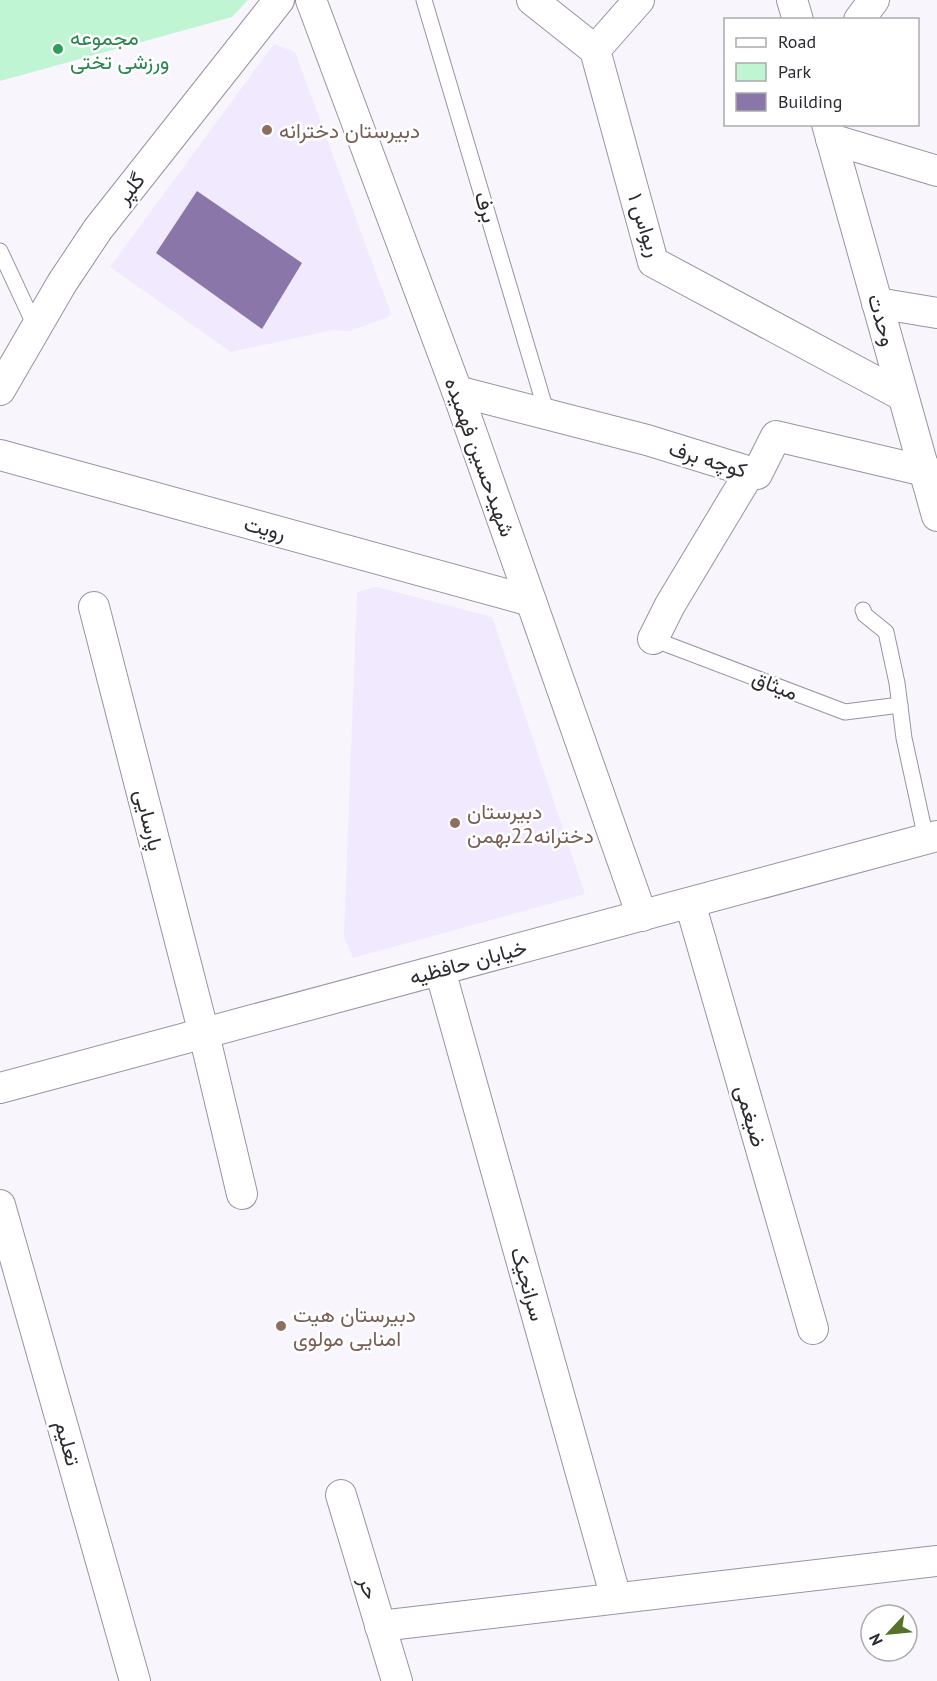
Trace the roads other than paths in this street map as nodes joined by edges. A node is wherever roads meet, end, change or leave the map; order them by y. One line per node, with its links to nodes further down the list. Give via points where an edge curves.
1 (279, 0): 16 (street, گلپر, via 98,229)
2 (311, 0): 18 (street, شهیدحسین فهمیده)
3 (424, 0): 20 (lane, برف)
4 (532, 0): 10 (street)
5 (639, 0): 10 (street)
6 (792, 0): 8 (street)
7 (874, 0): 9 (street)
8 (797, 18)
9 (860, 18)
10 (595, 50): 19 (street, ریواس ۱, via 653,262)
11 (829, 132): 12 (street); 14 (street, وحدت)
12 (937, 171)
13 (0, 251): 16 (lane)
14 (877, 303): 15 (street); 19 (street, وحدت)
15 (937, 313)
16 (36, 328): 17 (street, گلپر)
17 (0, 390)
18 (457, 392): 20 (street, کوچه برف); 25 (street, شهیدحسین فهمیده)
19 (903, 396): 23 (street, وحدت)
20 (547, 414): 22 (street, کوچه برف)
21 (0, 455): 25 (street, رویت)
22 (750, 472): 23 (street, کوچه برف, via 757,474 776,436); 28 (street)
23 (931, 473): 24 (street, وحدت)
24 (937, 516)
25 (531, 601): 32 (street, شهیدحسین فهمیده)
26 (94, 607): 34 (street, پارسایی)
27 (863, 610): 29 (lane, via 886,632)
28 (653, 639): 29 (lane, میثاق, via 845,712)
29 (900, 705): 30 (lane, via 904,738)
30 (933, 842): 31 (street, خیابان حافظیه)
31 (690, 903): 32 (street, خیابان حافظیه); 38 (street, ضیغمی)
32 (642, 916): 33 (street, خیابان حافظیه)
33 (440, 970): 34 (street, خیابان حافظیه); 41 (street, سرانجیک)
34 (204, 1034): 35 (street, خیابان حافظیه); 36 (street, پارسایی)
35 (0, 1088)
36 (242, 1194)
37 (0, 1205): 43 (street, تعلیم)
38 (813, 1329)
39 (341, 1494): 42 (street, حر)
40 (937, 1561): 41 (street)
41 (616, 1598): 42 (street)
42 (380, 1626): 44 (street, حر)
43 (135, 1681)
44 (397, 1681)

